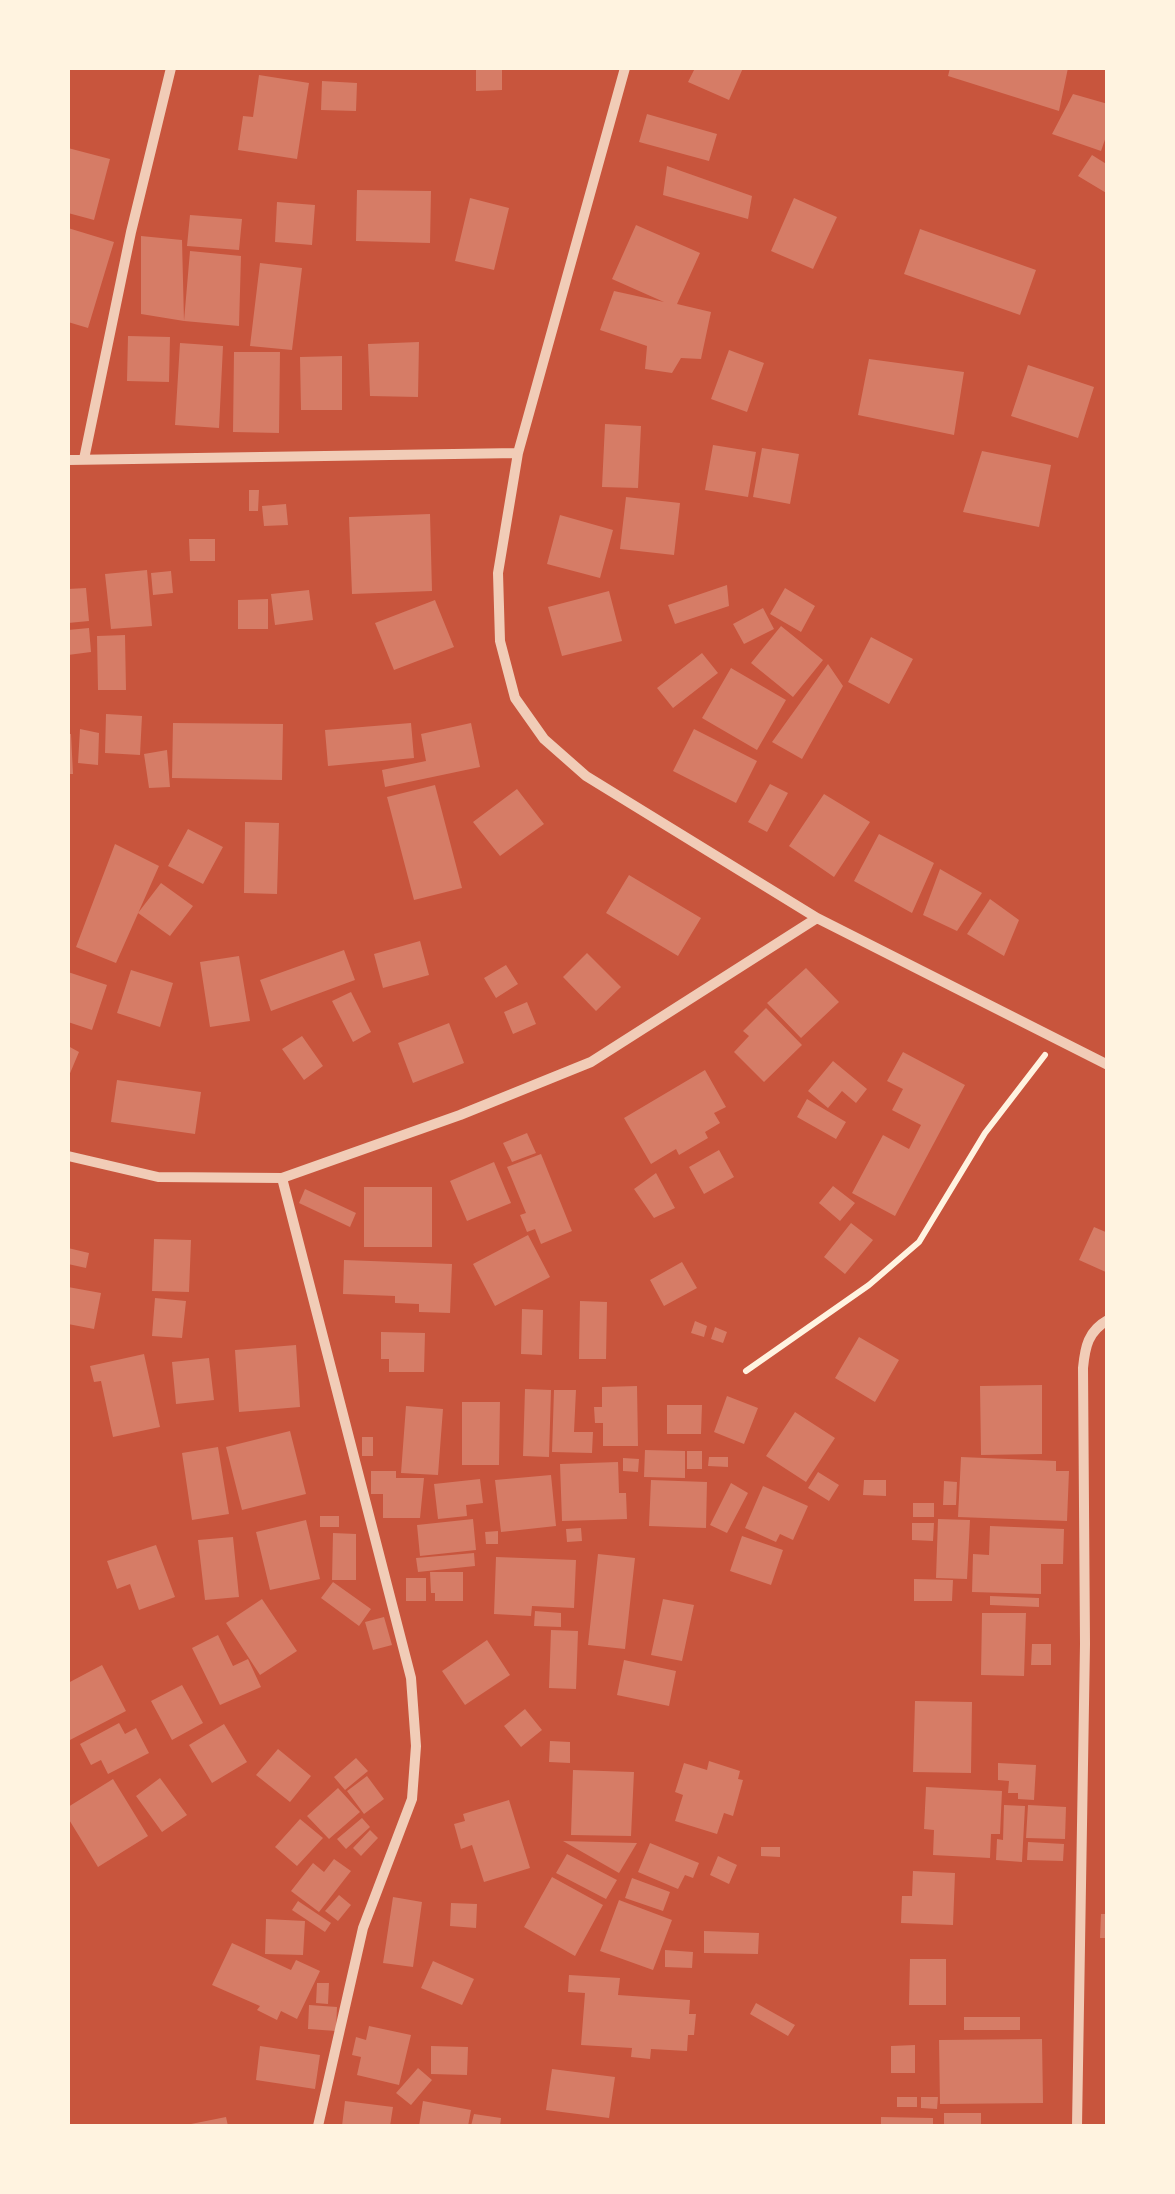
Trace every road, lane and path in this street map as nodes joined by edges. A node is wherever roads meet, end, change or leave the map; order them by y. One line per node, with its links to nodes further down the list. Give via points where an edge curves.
1 (171, 68): 4 (street)
2 (625, 68): 3 (street)
3 (518, 453): 4 (street); 6 (street, via 498,572 500,641 515,698 544,739 586,776)
4 (84, 458): 5 (street)
5 (68, 460)
6 (817, 918): 7 (street); 10 (street, via 590,1062)
7 (1058, 1038): 8 (street); 12 (path, via 985,1133 920,1242)
8 (1108, 1064)
9 (68, 1156): 10 (street, via 158,1176)
10 (282, 1178): 13 (street, via 410,1678 416,1746 412,1799 363,1928)
11 (1108, 1320): 14 (street, via 1092,1332 1082,1368 1086,1644)
12 (746, 1371)
13 (318, 2126)
14 (1077, 2126)

